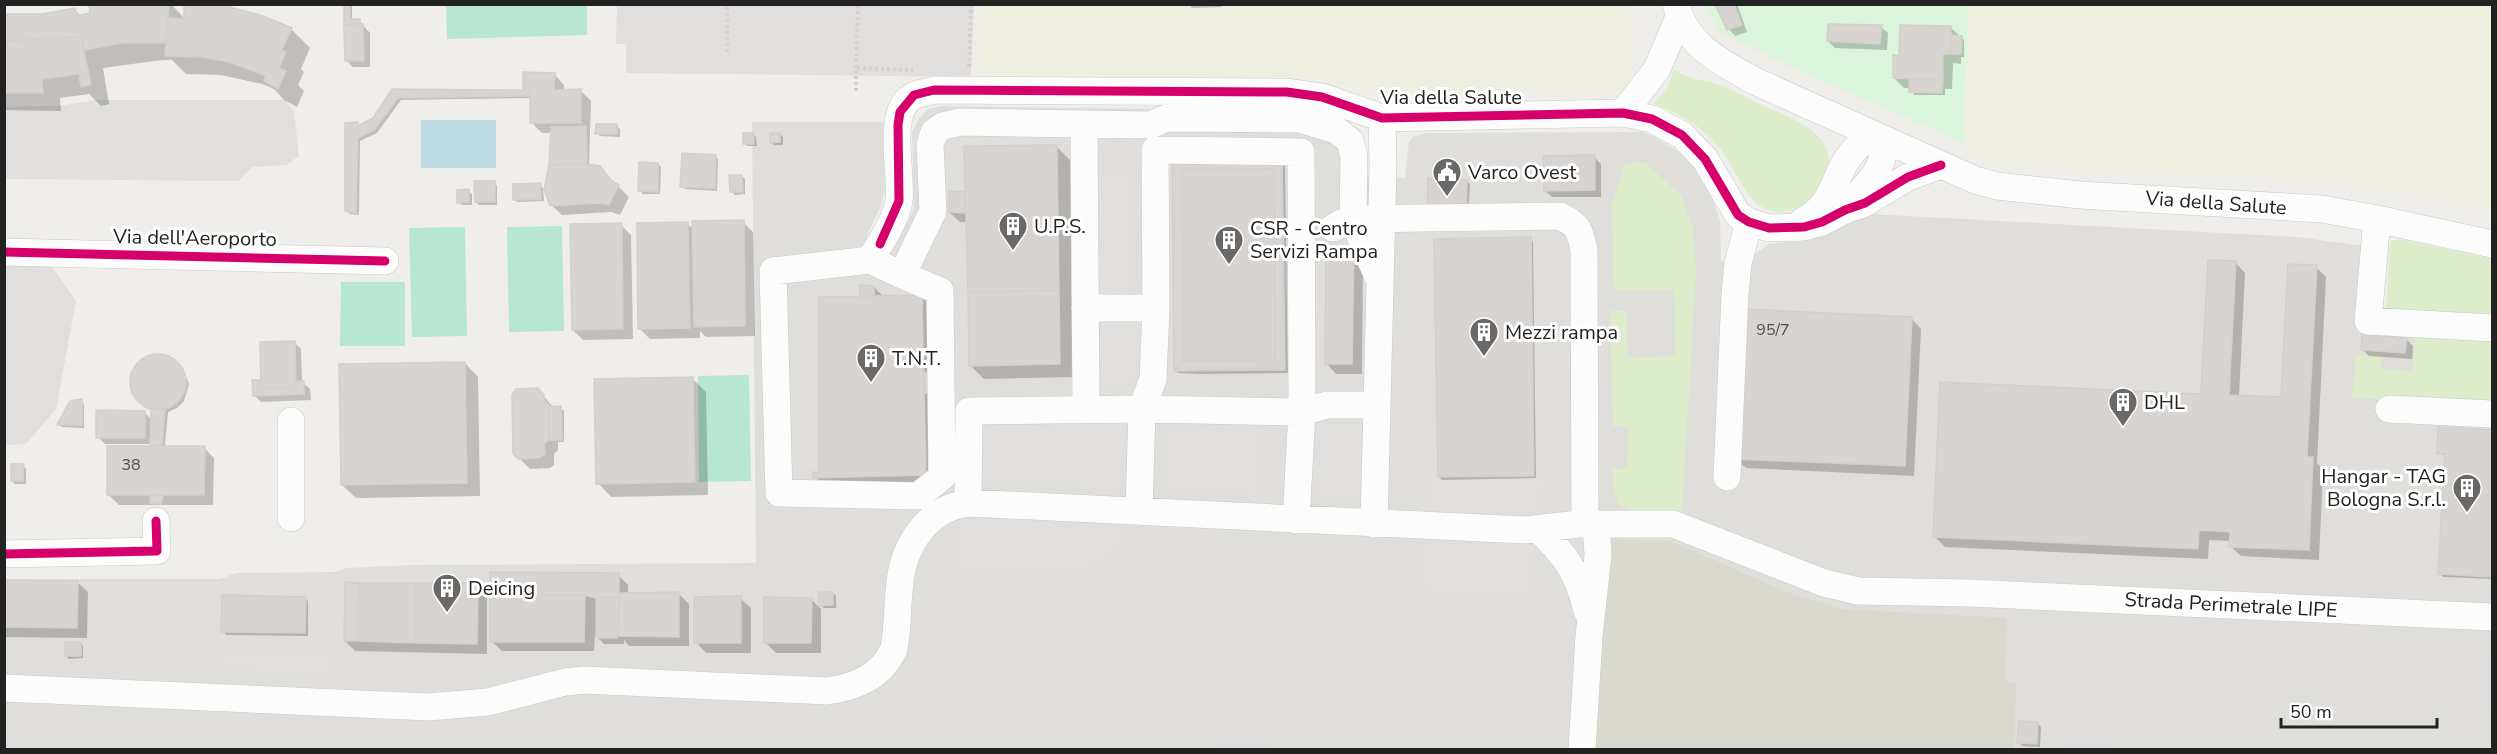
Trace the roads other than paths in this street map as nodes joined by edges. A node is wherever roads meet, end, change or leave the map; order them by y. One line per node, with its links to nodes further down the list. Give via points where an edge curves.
1 (1677, 11): 2 (street, Via della Salute, via 1657,69); 5 (street, Via della Salute, via 1687,32 1720,62)
2 (1623, 113): 3 (street, Via della Salute); 11 (street, Via della Salute, via 1652,119 1682,135 1705,159 1738,215)
3 (1382, 118): 9 (street); 15 (street, Via della Salute, via 1322,97 1287,92 933,90 914,95 900,112 898,125 899,201)
4 (1084, 124): 8 (street, via 1150,125 1167,118 1300,119 1336,130 1350,141 1354,156); 18 (street, via 960,122 934,132 930,145 933,211); 20 (street)
5 (1877, 136): 6 (street, Via della Salute); 7 (street, via 1884,155 1882,164); 12 (street, via 1850,155 1830,196 1816,214)
6 (1941, 165): 7 (street, via 1908,177 1865,203); 10 (street, Via della Salute, via 1978,181 2027,190 2322,210)
7 (1845, 210): 12 (street, via 1822,222)
8 (1346, 215): 9 (street); 17 (street, via 1311,246); 19 (street)
9 (1381, 219): 19 (street); 37 (street, via 1560,216 1574,222 1584,250)
10 (2377, 219): 13 (street, Via della Salute); 22 (street, via 2368,321)
11 (1749, 222): 12 (street); 30 (street, via 1738,262 1735,294)
12 (1782, 228)
13 (2493, 244)
14 (4, 252): 16 (street, Via dell'Aeroporto)
15 (875, 252): 18 (street); 18 (street, via 773,271 779,494 918,496 942,477 940,291)
16 (385, 261)
17 (1303, 261): 21 (street, via 1301,152 1155,150); 27 (street)
18 (902, 275)
19 (1380, 281): 23 (street)
20 (1085, 299): 21 (street); 24 (street)
21 (1156, 308): 25 (street, via 1153,379)
22 (2493, 328)
23 (1377, 405): 27 (street, via 1327,405); 36 (street)
24 (1086, 409): 25 (street); 31 (street, via 969,411)
25 (1142, 409): 27 (street); 32 (street)
26 (2389, 410): 28 (street)
27 (1302, 412): 34 (street)
28 (2493, 414)
29 (291, 421): 33 (street)
30 (1727, 477)
31 (968, 503): 32 (street, Strada Perimetrale LIPE); 42 (street, via 952,505 932,517 909,544 902,564 894,649 870,679 848,688 827,691 584,680 488,702 428,707)
32 (1139, 512): 34 (street, Strada Perimetrale LIPE)
33 (291, 518)
34 (1296, 520): 36 (street, Strada Perimetrale LIPE)
35 (156, 521): 39 (street, via 157,550)
36 (1374, 524): 38 (street, Strada Perimetrale LIPE)
37 (1591, 524): 38 (street, Strada Perimetrale LIPE); 40 (street, Strada Perimetrale LIPE, via 1673,524 1824,583 1858,591); 41 (street, via 1598,555)
38 (1538, 529): 41 (street, via 1570,562 1582,588)
39 (4, 554)
40 (2493, 617)
41 (1589, 636): 43 (street)
42 (4, 688)
43 (1582, 750)

